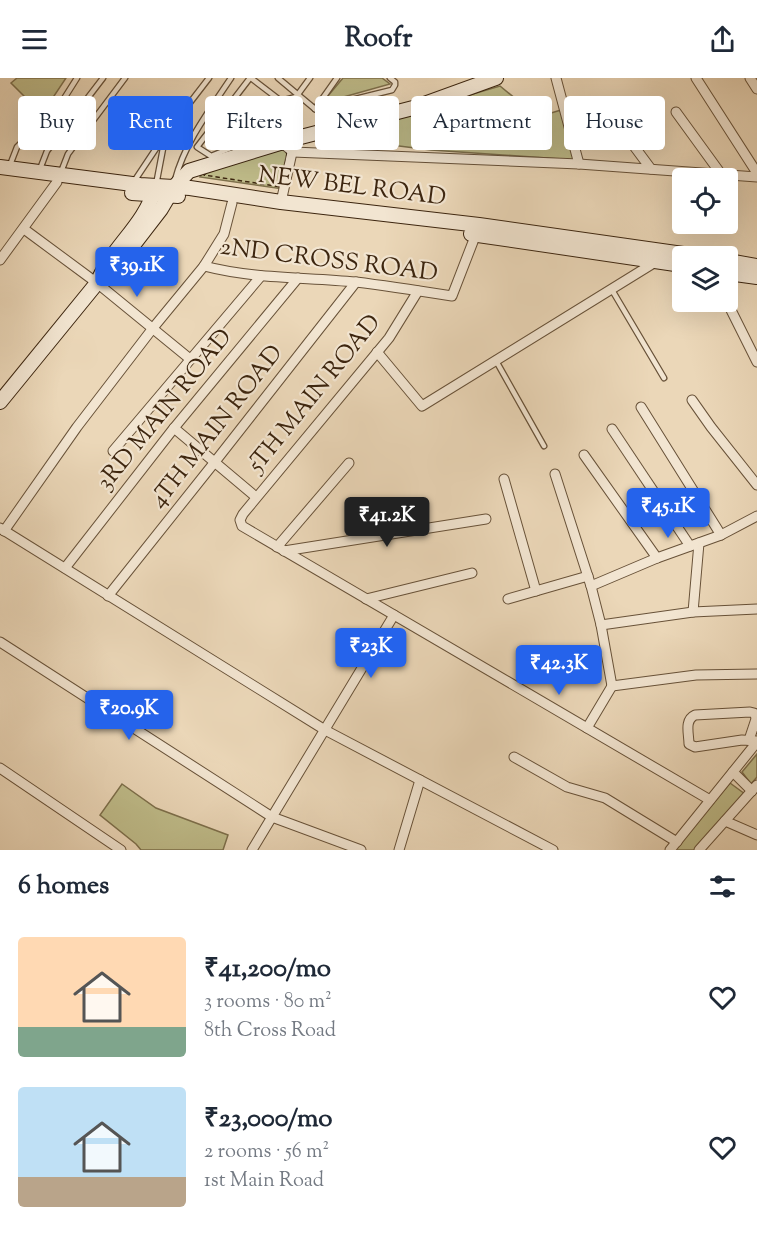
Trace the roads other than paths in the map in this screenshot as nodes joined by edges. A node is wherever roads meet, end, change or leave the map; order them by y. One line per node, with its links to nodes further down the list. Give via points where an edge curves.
1 (103, 78): 39 (lane, via 47,152)
2 (125, 78): 43 (lane, via 68,154)
3 (231, 78): 46 (lane, via 196,129)
4 (251, 78): 17 (lane); 18 (lane)
5 (278, 78): 16 (lane)
6 (309, 78): 16 (lane)
7 (337, 78): 19 (lane)
8 (496, 78): 26 (main road)
9 (556, 78): 22 (street)
10 (696, 78): 42 (street)
11 (750, 78): 15 (street)
12 (77, 79): 37 (lane, via 41,135 28,136)
13 (206, 79): 21 (lane)
14 (394, 79): 20 (lane, via 392,90)
15 (757, 89)
16 (298, 94): 23 (lane)
17 (237, 96)
18 (275, 96)
19 (324, 96)
20 (366, 96)
21 (193, 97)
22 (564, 107)
23 (315, 108)
24 (676, 112): 36 (street)
25 (205, 137): 30 (lane, via 197,147 211,156)
26 (303, 141)
27 (303, 146): 35 (street)
28 (155, 150): 44 (lane)
29 (162, 150): 45 (lane)
30 (226, 150)
31 (270, 150): 46 (main road, via 189,171)
32 (288, 150): 47 (street)
33 (576, 150): 35 (street)
34 (637, 150): 38 (street)
35 (579, 164): 38 (street)
36 (717, 168)
37 (3, 170): 39 (main road, NEW BEL ROAD); 43 (main road, NEW BEL ROAD)
38 (651, 170): 40 (street)
39 (40, 171): 43 (main road, NEW BEL ROAD)
40 (672, 171)
41 (738, 174): 42 (street)
42 (757, 175)
43 (59, 178): 44 (main road, NEW BEL ROAD); 45 (main road, NEW BEL ROAD); 49 (street)
44 (133, 184): 45 (main road, NEW BEL ROAD)
45 (154, 191): 46 (main road, NEW BEL ROAD); 63 (main road, via 145,215 105,264)
46 (172, 192): 47 (main road, NEW BEL ROAD); 48 (main road, NEW BEL ROAD); 63 (main road, via 114,270)
47 (281, 202): 51 (main road, NEW BEL ROAD, via 480,225)
48 (232, 203): 50 (main road, NEW BEL ROAD); 56 (street, 2ND CROSS ROAD, via 224,234)
49 (24, 229): 53 (street); 63 (street)
50 (476, 234): 51 (main road, NEW BEL ROAD); 65 (street, 2ND CROSS ROAD, via 452,296)
51 (660, 256): 52 (main road, NEW BEL ROAD); 54 (main road, NEW BEL ROAD); 64 (street)
52 (672, 256)
53 (0, 260)
54 (672, 261)
55 (738, 263): 57 (main road)
56 (204, 266): 59 (street, 2ND CROSS ROAD); 67 (street)
57 (757, 266)
58 (738, 274): 60 (main road)
59 (261, 276): 61 (street, 2ND CROSS ROAD); 69 (street, 3RD MAIN ROAD)
60 (757, 277)
61 (298, 278): 62 (street, 2ND CROSS ROAD); 76 (street, 3RD MAIN ROAD)
62 (356, 282): 65 (street, 2ND CROSS ROAD); 82 (street, 4TH MAIN ROAD)
63 (97, 283): 67 (street); 74 (main road)
64 (610, 288): 70 (street); 72 (lane)
65 (418, 291): 68 (street, 5TH MAIN ROAD)
66 (732, 312): 71 (street)
67 (153, 328): 69 (street); 89 (street)
68 (377, 352): 70 (street, via 422,406); 86 (street, 5TH MAIN ROAD)
69 (190, 359): 79 (street, 3RD MAIN ROAD)
70 (495, 359): 78 (lane)
71 (757, 362)
72 (664, 378)
73 (692, 400): 85 (street)
74 (0, 402)
75 (641, 407): 90 (street)
76 (174, 428): 82 (street); 94 (street, 3RD MAIN ROAD)
77 (612, 429): 91 (street)
78 (544, 446)
79 (113, 451)
80 (584, 455): 93 (street)
81 (349, 463): 92 (street)
82 (214, 464): 86 (street); 98 (street, 4TH MAIN ROAD)
83 (555, 474): 96 (street)
84 (504, 479): 97 (street)
85 (757, 485)
86 (256, 497): 92 (street, 5TH MAIN ROAD, via 240,520 242,526)
87 (757, 516): 90 (street)
88 (486, 519): 92 (street)
89 (2, 530): 94 (street)
90 (721, 535): 91 (street)
91 (695, 544): 93 (street); 102 (street)
92 (280, 549): 99 (street)
93 (657, 558): 96 (street)
94 (64, 568): 98 (street)
95 (472, 573): 99 (street)
96 (590, 581): 97 (street); 104 (street)
97 (536, 591): 100 (street)
98 (108, 596): 110 (street)
99 (366, 598): 103 (street)
100 (508, 599)
101 (757, 609): 102 (street)
102 (693, 612): 104 (street)
103 (394, 615): 109 (street); 110 (street)
104 (601, 625): 107 (street)
105 (0, 642): 118 (street)
106 (757, 674): 107 (street, via 696,675)
107 (612, 686): 109 (street)
108 (756, 719): 111 (street); 111 (street, via 750,712 695,715 688,722 689,744 694,747)
109 (587, 728): 117 (street)
110 (325, 730): 115 (street); 118 (street)
111 (754, 741): 114 (street)
112 (514, 757): 121 (street, via 567,787 605,798)
113 (0, 768): 122 (street)
114 (733, 772): 116 (street); 117 (street)
115 (420, 780): 125 (street); 126 (street)
116 (755, 788): 119 (street)
117 (710, 800): 121 (street)
118 (272, 817): 123 (street); 124 (street)
119 (725, 821): 120 (street); 128 (street)
120 (757, 836)
121 (677, 842): 127 (street)
122 (121, 850)
123 (252, 850)
124 (361, 850)
125 (399, 850)
126 (553, 850)
127 (670, 850)
128 (699, 850)

